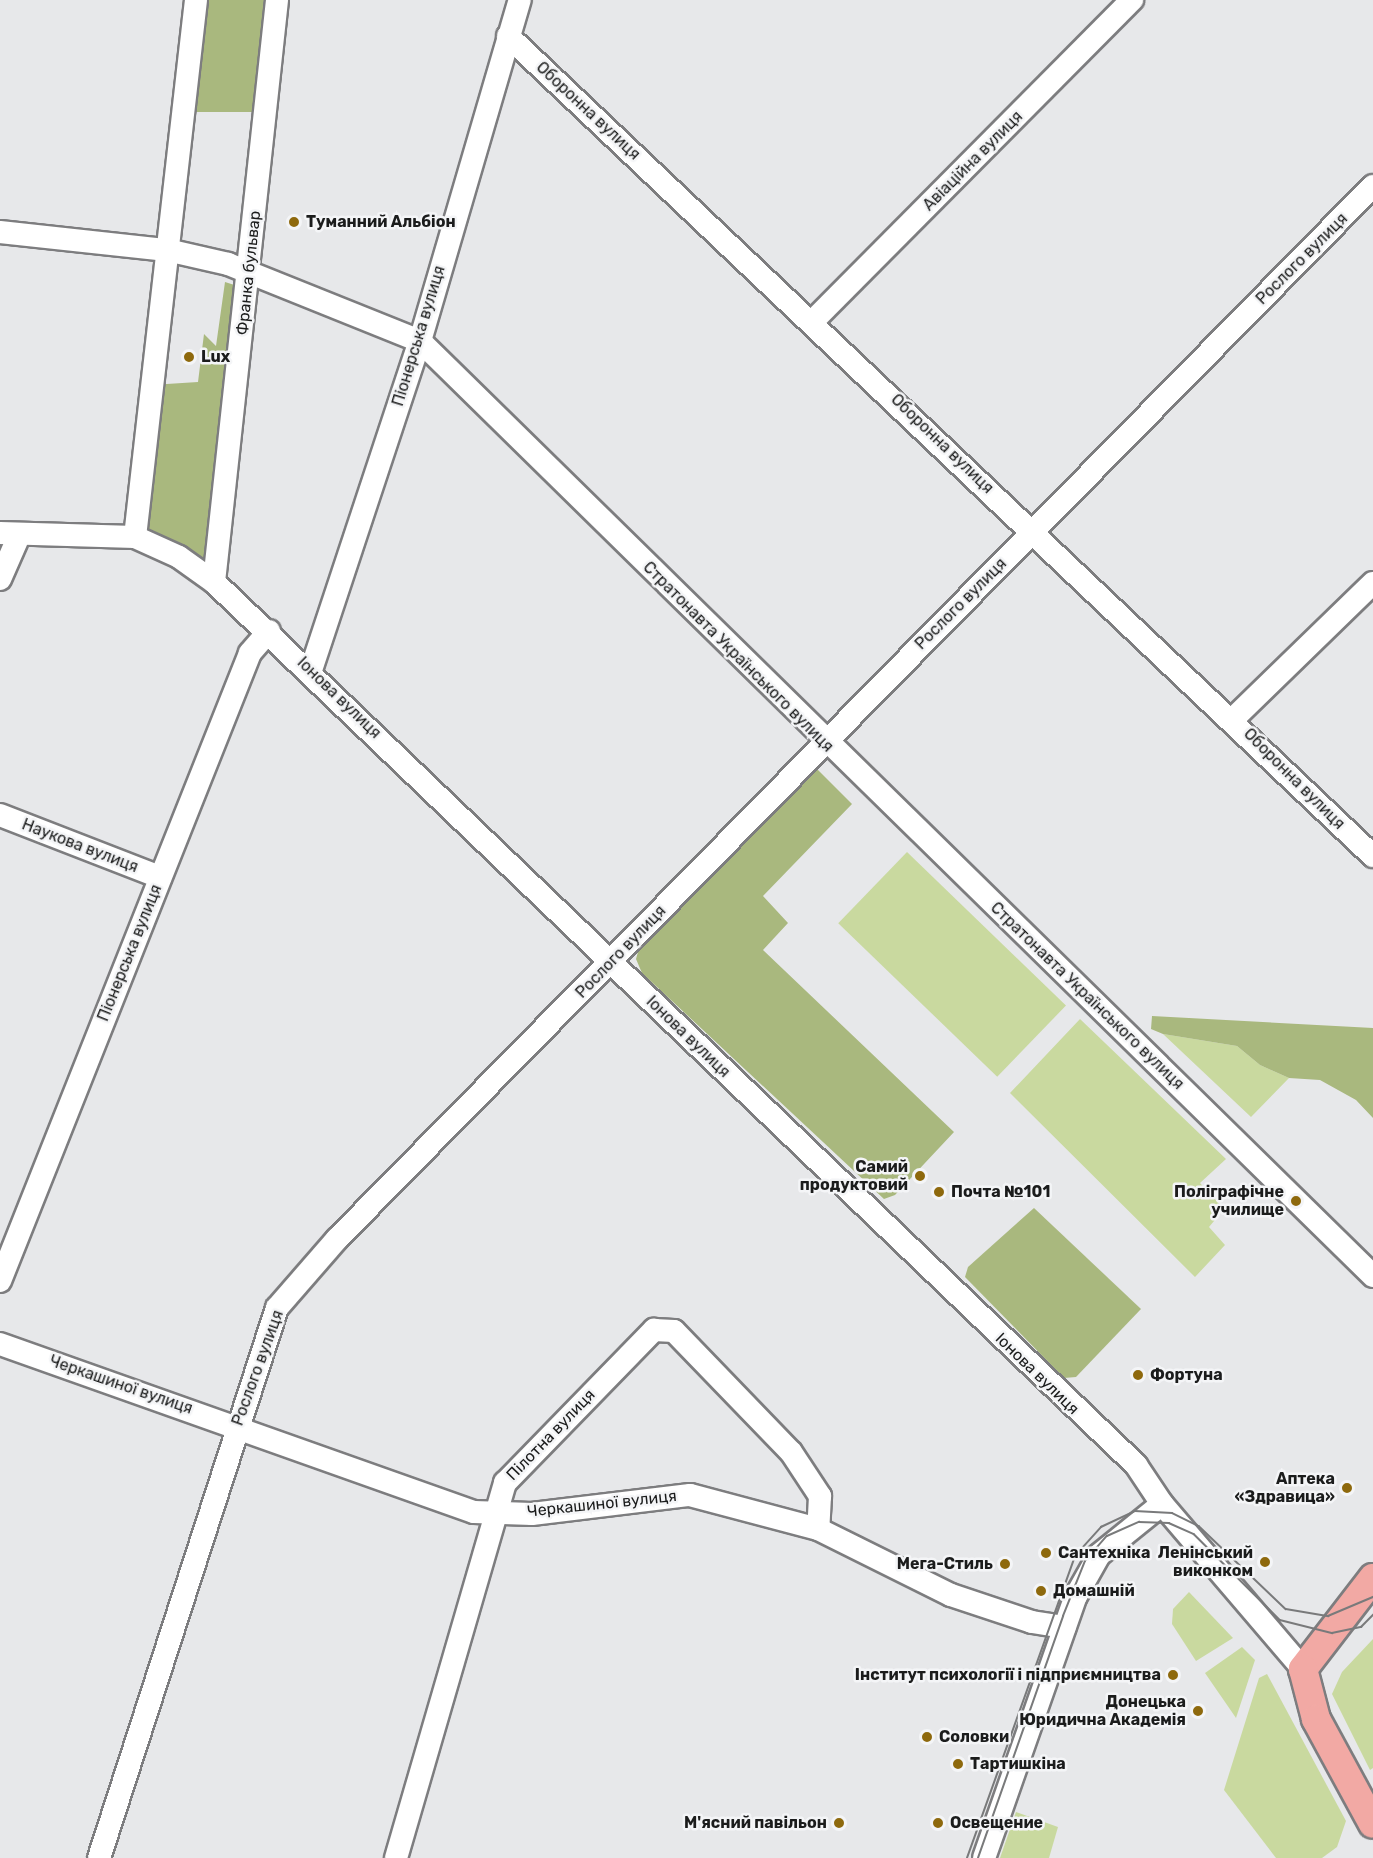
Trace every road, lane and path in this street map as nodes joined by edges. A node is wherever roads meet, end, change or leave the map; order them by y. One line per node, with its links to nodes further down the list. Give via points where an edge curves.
1 (196, 0): 8 (street)
2 (277, 0): 9 (street, Франка бульвар)
3 (520, 0): 5 (street, Піонерська вулиця)
4 (1132, 0): 10 (street, Авіаційна вулиця)
5 (508, 36): 10 (street, Оборонна вулиця); 11 (street, Піонерська вулиця)
6 (1373, 186): 12 (street, Рослого вулиця)
7 (0, 232): 8 (street, Стратонавта Українського вулиця)
8 (167, 250): 9 (street, Стратонавта Українського вулиця); 14 (street)
9 (250, 271): 11 (street, Стратонавта Українського вулиця); 16 (street, Франка бульвар)
10 (813, 321): 12 (street, Оборонна вулиця)
11 (420, 341): 19 (street, Піонерська вулиця); 21 (street, Стратонавта Українського вулиця)
12 (1034, 531): 20 (street, Оборонна вулиця); 21 (street, Рослого вулиця)
13 (9, 536): 14 (street, Іонова вулиця); 15 (street)
14 (135, 537): 16 (street, Іонова вулиця, via 178,557)
15 (0, 579)
16 (214, 582): 18 (street, Іонова вулиця)
17 (1373, 583): 20 (street)
18 (269, 631): 19 (street, Іонова вулиця); 24 (street, Піонерська вулиця, via 250,653)
19 (311, 670): 25 (street, Іонова вулиця)
20 (1233, 719): 23 (street, Оборонна вулиця)
21 (823, 742): 25 (street, Рослого вулиця); 26 (street, Стратонавта Українського вулиця)
22 (0, 815): 24 (street, Наукова вулиця)
23 (1373, 856)
24 (160, 877): 27 (street, Піонерська вулиця)
25 (611, 963): 29 (street, Рослого вулиця, via 337,1239 277,1308); 30 (street, Іонова вулиця, via 1136,1465)
26 (1373, 1276)
27 (0, 1281)
28 (0, 1344): 29 (street, Черкашиної вулиця)
29 (237, 1425): 31 (street, Черкашиної вулиця, via 474,1512); 37 (street, Рослого вулиця)
30 (1162, 1504): 34 (street, via 1099,1555); 35 (street, Іонова вулиця)
31 (495, 1512): 32 (street, Черкашиної вулиця, via 532,1514 690,1495); 32 (street, Пілотна вулиця, via 505,1483 654,1330 674,1331 790,1452 819,1496); 38 (street, Пілотна вулиця)
32 (818, 1529): 34 (street, Черкашиної вулиця, via 951,1594 1032,1622)
33 (1373, 1578): 35 (main road)
34 (1065, 1627): 39 (street)
35 (1303, 1669): 36 (main road, via 1316,1719)
36 (1369, 1805)
37 (99, 1858)
38 (396, 1858)
39 (984, 1858)

